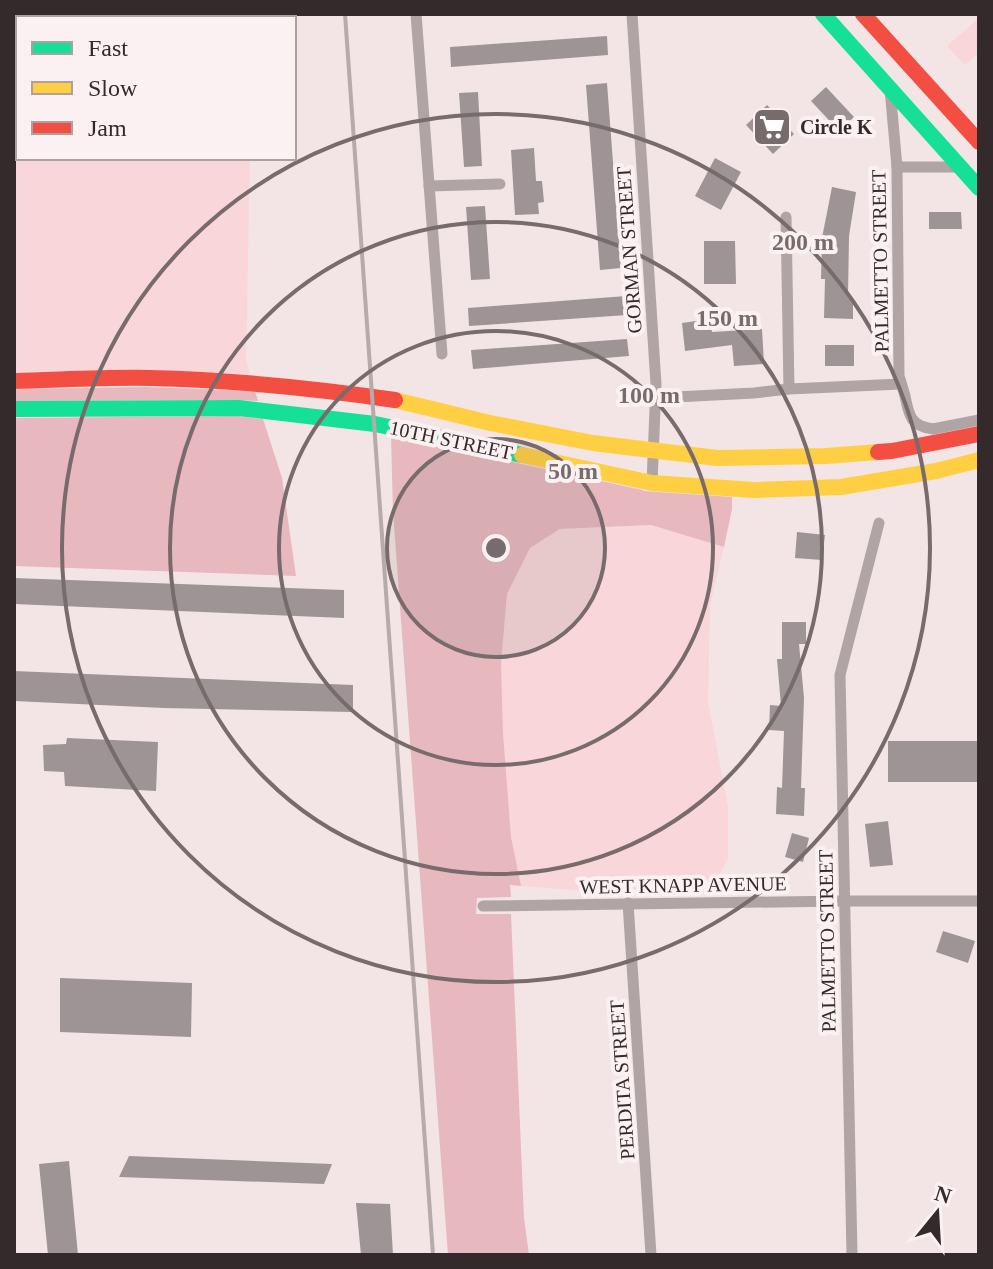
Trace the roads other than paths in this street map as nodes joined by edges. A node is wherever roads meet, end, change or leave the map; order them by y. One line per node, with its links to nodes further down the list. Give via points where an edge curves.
1 (416, 14): 13 (street)
2 (632, 14): 21 (street, GORMAN STREET)
3 (823, 14): 6 (street)
4 (834, 14): 5 (street, via 859,25)
5 (873, 18): 7 (street)
6 (852, 47): 7 (street); 8 (street)
7 (907, 62): 9 (street)
8 (890, 89): 10 (street, PALMETTO STREET); 11 (street)
9 (979, 142)
10 (897, 167): 11 (street); 18 (street, PALMETTO STREET)
11 (960, 167): 14 (street)
12 (500, 184): 13 (street)
13 (429, 186): 16 (street)
14 (979, 188)
15 (786, 217): 20 (street)
16 (442, 354)
17 (14, 381): 19 (street, 10TH STREET, via 148,378)
18 (901, 384): 20 (street); 25 (street, PALMETTO STREET, via 907,411 920,426 933,429)
19 (307, 388): 23 (street, 10TH STREET); 24 (street)
20 (789, 389): 21 (street)
21 (656, 398): 28 (street, GORMAN STREET)
22 (14, 409): 24 (street, 10TH STREET, via 239,408)
23 (440, 411): 27 (street); 28 (street, 10TH STREET)
24 (308, 415): 27 (street, 10TH STREET)
25 (979, 420)
26 (979, 434): 28 (street, 10TH STREET, via 892,451 826,456 717,458)
27 (435, 437): 30 (street, 10TH STREET)
28 (653, 451): 30 (street, GORMAN STREET)
29 (979, 460): 30 (street, 10TH STREET, via 841,487 754,490)
30 (652, 483)
31 (879, 523): 32 (street, PALMETTO STREET, via 840,675)
32 (844, 901): 33 (street, WEST KNAPP AVENUE); 34 (street, WEST KNAPP AVENUE); 37 (street, PALMETTO STREET)
33 (979, 901)
34 (628, 903): 35 (street, WEST KNAPP AVENUE); 36 (street, PERDITA STREET)
35 (483, 906)
36 (651, 1255)
37 (852, 1255)

